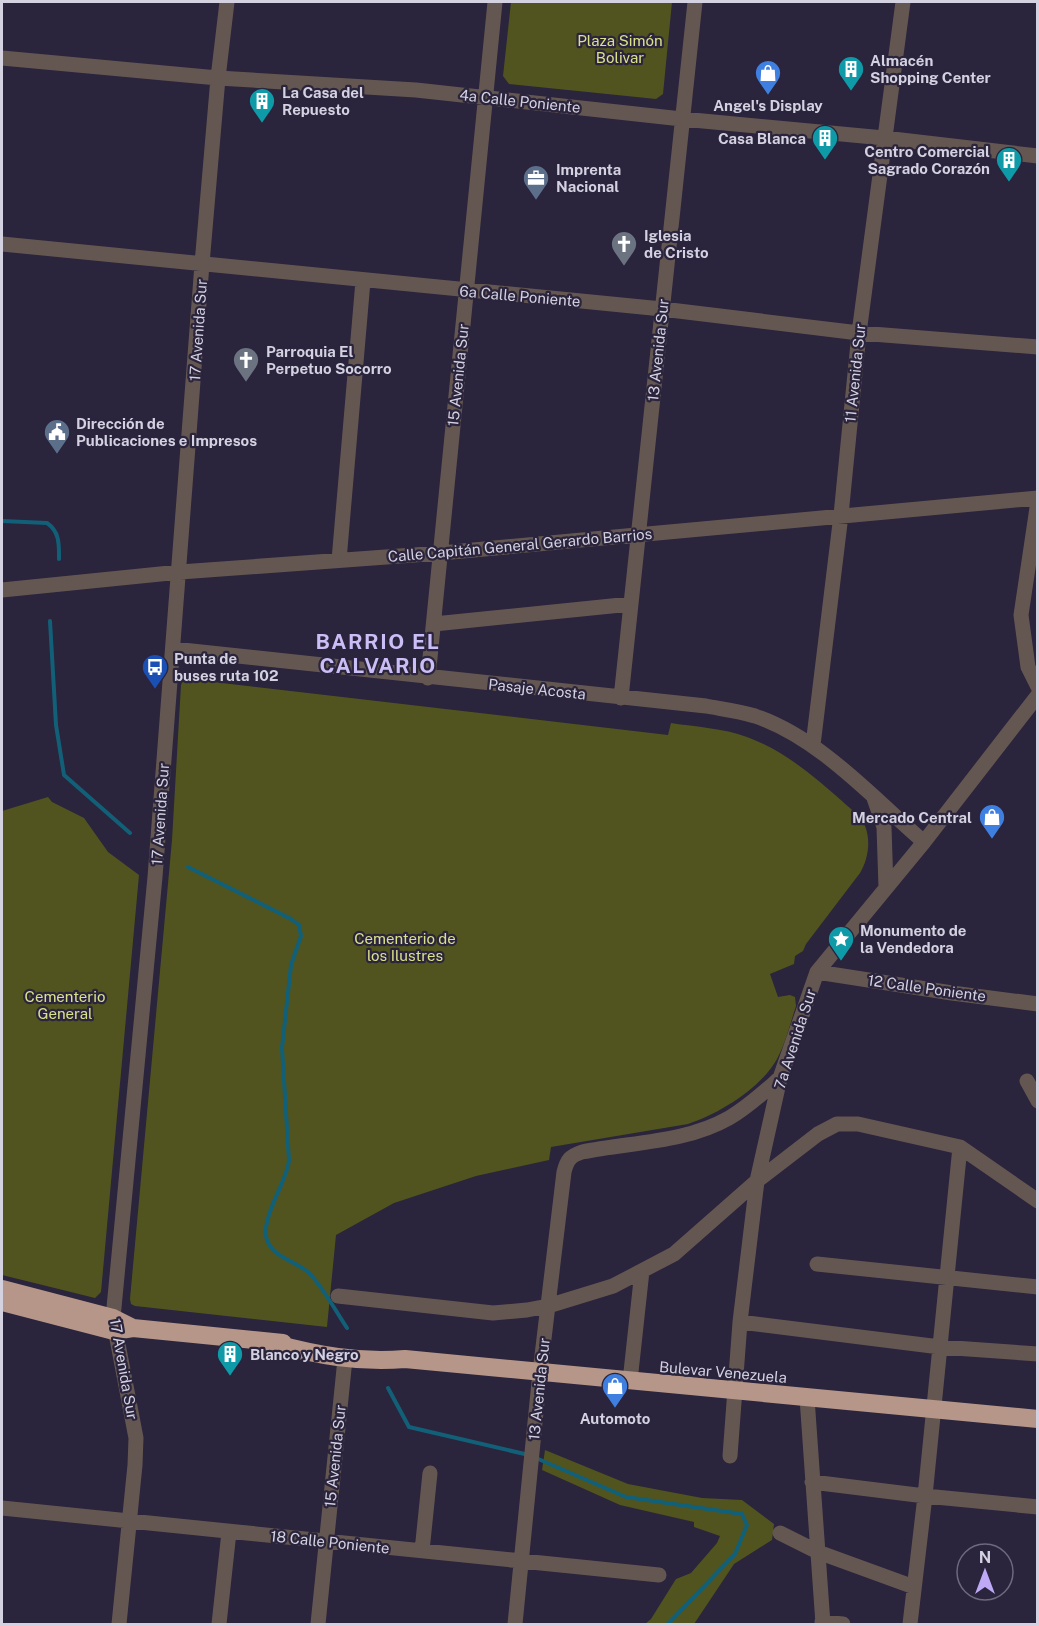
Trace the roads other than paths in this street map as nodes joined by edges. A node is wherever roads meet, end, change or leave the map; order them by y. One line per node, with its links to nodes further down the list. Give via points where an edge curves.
1 (226, 2): 6 (street, 17 Avenida Sur)
2 (495, 2): 7 (street, 15 Avenida Sur)
3 (695, 2): 8 (street, 13 Avenida Sur)
4 (903, 2): 9 (street, 11 Avenida Sur)
5 (2, 58): 6 (street, 4a Calle Poniente)
6 (218, 78): 7 (street, 4a Calle Poniente); 12 (street, 17 Avenida Sur)
7 (486, 97): 8 (street, 4a Calle Poniente); 14 (street, 15 Avenida Sur)
8 (682, 119): 9 (street, 4a Calle Poniente); 15 (street, 13 Avenida Sur)
9 (884, 138): 10 (street, 4a Calle Poniente); 16 (street, 11 Avenida Sur)
10 (1038, 156)
11 (2, 244): 12 (street, 6a Calle Poniente)
12 (202, 264): 13 (street, 6a Calle Poniente); 23 (street, 17 Avenida Sur)
13 (363, 281): 14 (street, 6a Calle Poniente); 22 (street)
14 (466, 291): 15 (street, 6a Calle Poniente); 21 (street, 15 Avenida Sur)
15 (662, 309): 16 (street, 6a Calle Poniente); 20 (street, 13 Avenida Sur)
16 (859, 333): 17 (street, 6a Calle Poniente); 19 (street, 11 Avenida Sur)
17 (1038, 347)
18 (1038, 499): 19 (street, Calle Capitán General Gerardo Barrios); 29 (street, via 1021,615 1028,667)
19 (841, 515): 20 (street, Calle Capitán General Gerardo Barrios); 32 (street, 11 Avenida Sur)
20 (638, 534): 21 (street, Calle Capitán General Gerardo Barrios); 25 (street, 13 Avenida Sur)
21 (441, 553): 22 (street, Calle Capitán General Gerardo Barrios); 26 (street, 15 Avenida Sur)
22 (339, 560): 23 (street, Calle Capitán General Gerardo Barrios)
23 (180, 572): 24 (street, Calle Capitán General Gerardo Barrios); 27 (street, 17 Avenida Sur)
24 (2, 590)
25 (631, 604): 26 (street); 31 (street, 13 Avenida Sur)
26 (434, 624): 28 (street, 15 Avenida Sur)
27 (173, 649): 28 (street, Pasaje Acosta); 53 (street, 17 Avenida Sur)
28 (428, 678): 31 (street, Pasaje Acosta)
29 (1038, 687)
30 (1038, 695): 34 (street, 7a Avenida Sur)
31 (621, 698): 32 (street, Pasaje Acosta, via 741,712)
32 (813, 745): 33 (street, Pasaje Acosta)
33 (874, 798): 34 (street, Pasaje Acosta); 35 (street, Pasaje Acosta, via 884,827)
34 (924, 842): 35 (street, 7a Avenida Sur)
35 (886, 888): 36 (street, 7a Avenida Sur)
36 (817, 972): 37 (street, 12 Calle Poniente); 38 (street, 7a Avenida Sur)
37 (1038, 1004)
38 (780, 1078): 42 (street, 7a Avenida Sur); 51 (street, 13 Avenida Sur, via 730,1118 707,1128 571,1157 564,1172)
39 (1027, 1081): 40 (street)
40 (1038, 1101)
41 (960, 1147): 42 (street, via 858,1124 837,1125 818,1134); 43 (street); 46 (street)
42 (757, 1182): 45 (street, via 674,1254); 52 (street, 7a Avenida Sur)
43 (1038, 1201)
44 (817, 1264): 46 (street)
45 (642, 1271): 51 (street, via 613,1286); 60 (street)
46 (947, 1278): 47 (street); 55 (street)
47 (1038, 1287)
48 (2, 1289): 53 (highway, Bulevar Venezuela)
49 (338, 1296): 51 (street, via 493,1312)
50 (2, 1302): 53 (highway, Bulevar Venezuela)
51 (548, 1306): 59 (street, 13 Avenida Sur)
52 (740, 1322): 55 (street); 61 (street, 7a Avenida Sur)
53 (120, 1326): 54 (highway, Bulevar Venezuela); 71 (street, 17 Avenida Sur, via 136,1438)
54 (272, 1343): 57 (highway, Bulevar Venezuela); 58 (highway, Bulevar Venezuela, via 380,1351)
55 (940, 1347): 56 (street); 63 (street)
56 (1038, 1354)
57 (345, 1359): 58 (highway, Bulevar Venezuela); 74 (street, 15 Avenida Sur)
58 (405, 1359): 59 (highway, Bulevar Venezuela)
59 (540, 1372): 60 (highway, Bulevar Venezuela); 77 (street, 13 Avenida Sur)
60 (630, 1381): 61 (highway, Bulevar Venezuela)
61 (735, 1390): 62 (highway, Bulevar Venezuela); 65 (street, 7a Avenida Sur)
62 (807, 1398): 63 (highway, Bulevar Venezuela); 67 (street)
63 (934, 1410): 64 (highway, Bulevar Venezuela); 68 (street)
64 (1038, 1419)
65 (730, 1456)
66 (430, 1473): 75 (street)
67 (812, 1482): 68 (street); 76 (street)
68 (925, 1496): 69 (street); 79 (street)
69 (1038, 1507)
70 (2, 1508): 71 (street, 18 Calle Poniente)
71 (129, 1522): 72 (street, 18 Calle Poniente); 81 (street, 17 Avenida Sur)
72 (229, 1532): 74 (street, 18 Calle Poniente); 82 (street)
73 (780, 1533): 76 (street)
74 (327, 1541): 75 (street, 18 Calle Poniente); 83 (street, 15 Avenida Sur)
75 (422, 1551): 77 (street, 18 Calle Poniente)
76 (818, 1552): 79 (street); 80 (street)
77 (522, 1561): 78 (street, 18 Calle Poniente); 84 (street, 13 Avenida Sur)
78 (659, 1575)
79 (914, 1587): 86 (street)
80 (823, 1623): 85 (street)
81 (119, 1624)
82 (219, 1624)
83 (318, 1624)
84 (515, 1624)
85 (843, 1624)
86 (910, 1624)

